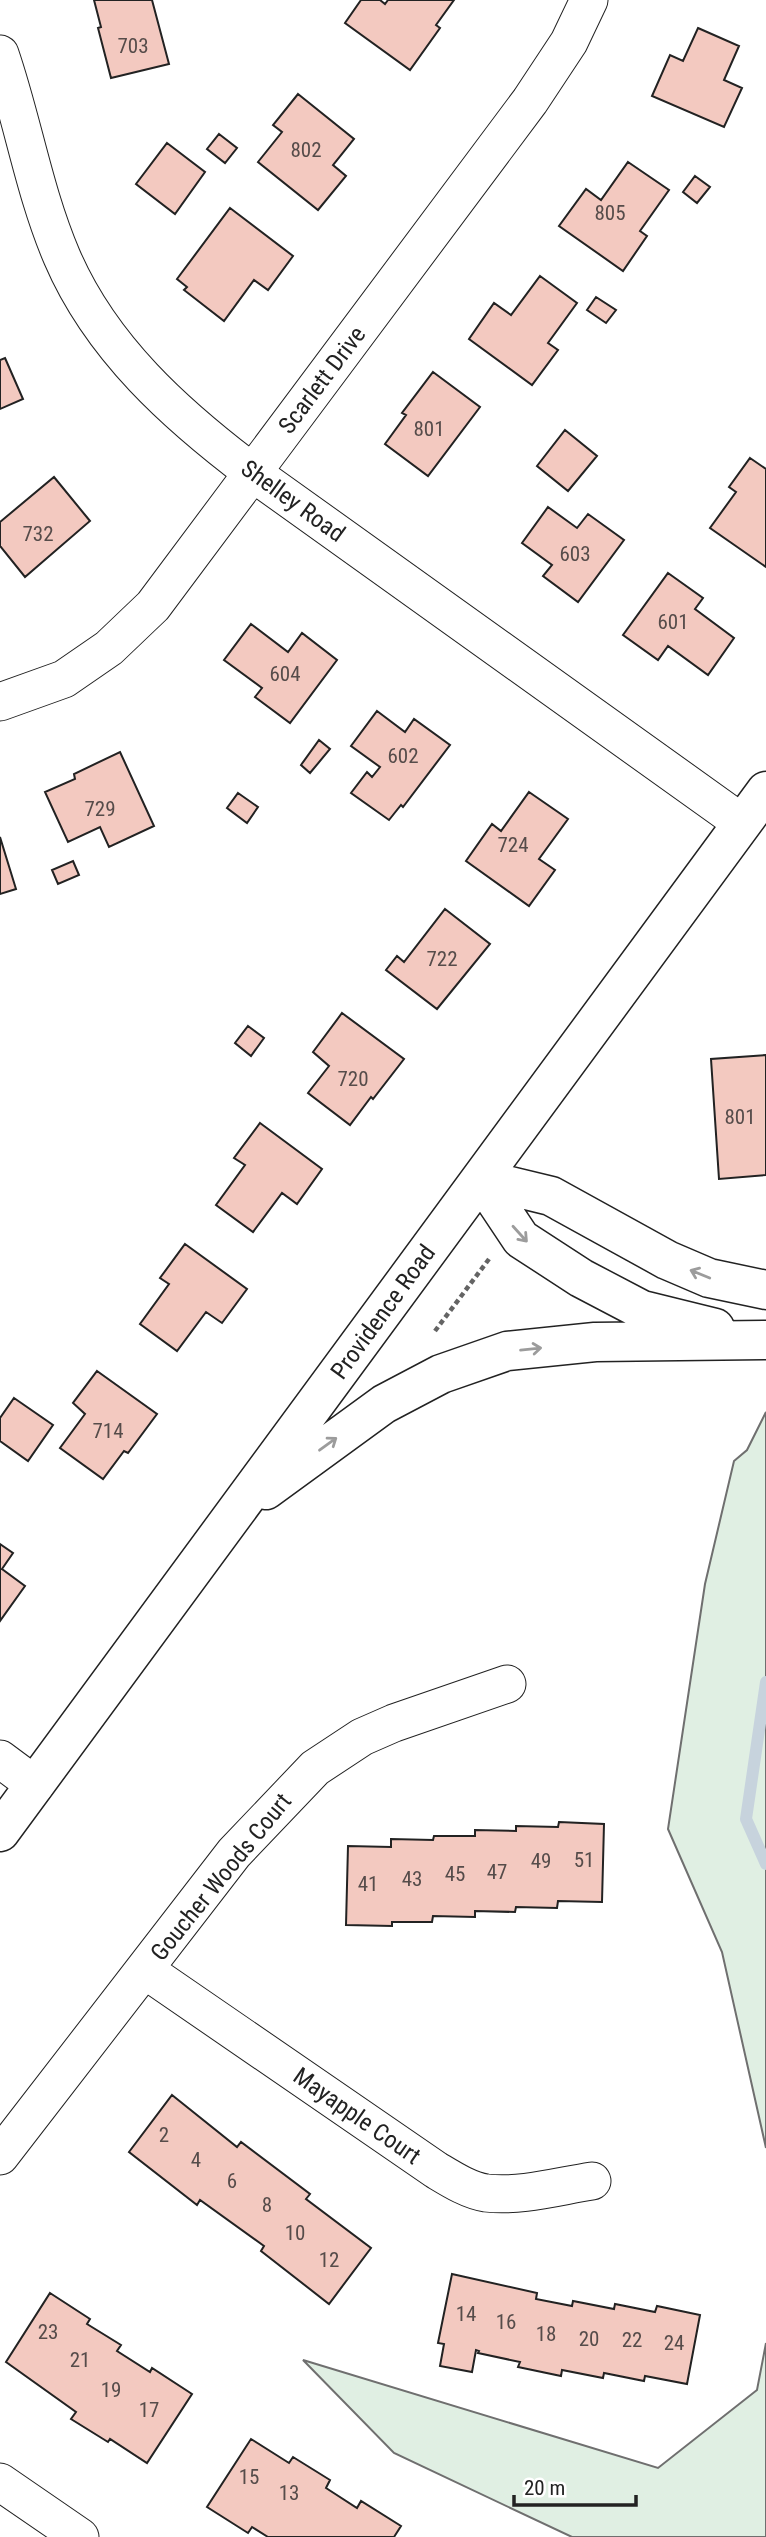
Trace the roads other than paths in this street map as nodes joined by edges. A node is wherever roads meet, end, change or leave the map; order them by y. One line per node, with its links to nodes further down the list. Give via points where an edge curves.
1 (590, 0): 3 (street, Scarlett Drive, via 530,102)
2 (0, 54): 3 (street, Shelley Road, via 40,196 62,258 89,307 126,358 168,404)
3 (253, 473): 4 (street, Scarlett Drive, via 153,606 109,648 64,679); 6 (street, Shelley Road)
4 (0, 702)
5 (766, 791): 6 (street, Providence Road)
6 (742, 823): 7 (street, Providence Road)
7 (481, 1179): 8 (street, one-way to 7, via 688,1269 551,1196); 9 (street, one-way to 9, via 522,1239 581,1278 642,1310); 10 (street, Providence Road)
8 (766, 1290)
9 (766, 1339): 10 (street, one-way to 9, via 384,1404 441,1374 507,1351 595,1342)
10 (234, 1514): 13 (street, Providence Road)
11 (507, 1684): 15 (street, Goucher Woods Court, via 394,1723 314,1768 234,1853)
12 (0, 1759): 13 (street)
13 (35, 1785): 14 (street, Providence Road)
14 (0, 1832)
15 (145, 1970): 16 (street, Goucher Woods Court); 17 (street, Mayapple Court, via 462,2185 486,2193 516,2193)
16 (0, 2156)
17 (592, 2181)
18 (0, 2482): 19 (street)
19 (80, 2537)

